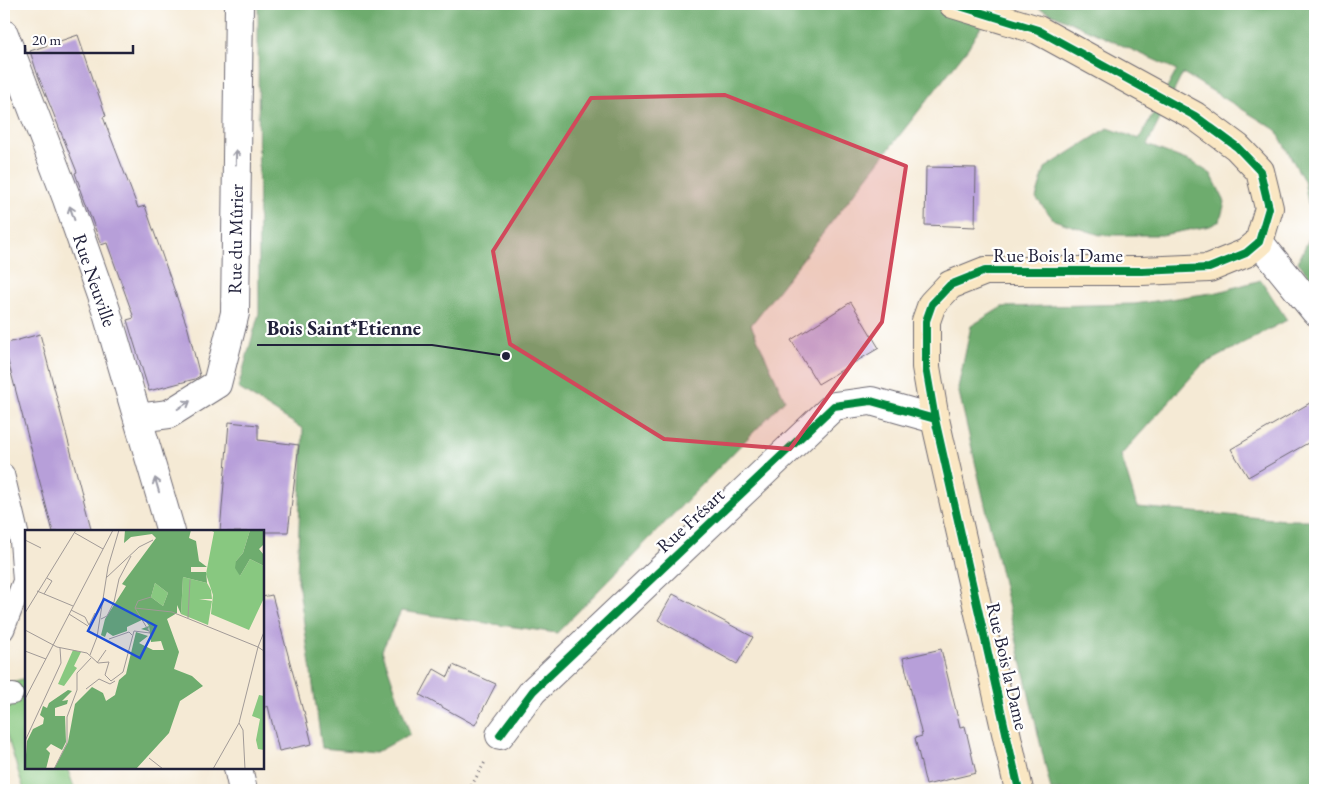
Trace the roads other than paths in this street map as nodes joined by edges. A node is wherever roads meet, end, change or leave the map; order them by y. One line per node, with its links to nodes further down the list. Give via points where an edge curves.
1 (240, 4): 6 (street, Rue du Mûrier, one-way to 1, via 169,414 216,384 235,313)
2 (954, 4): 4 (street, via 1038,30 1195,116 1237,147 1260,171 1268,208)
3 (4, 34): 6 (street, Rue Neuville, one-way to 3, via 106,310)
4 (1258, 242): 5 (street); 7 (street, Rue Bois la Dame, via 1246,253 1209,268 985,270 950,285 932,304 926,321 926,367)
5 (1315, 311)
6 (138, 418): 9 (street, Rue Neuville, one-way to 6)
7 (935, 418): 11 (street, Rue Frésart, via 871,401 834,406 533,691); 14 (street, Rue Bois la Dame)
8 (4, 474): 10 (lane, via 20,541 23,580)
9 (170, 530)
10 (4, 630)
11 (500, 735)
12 (238, 769): 13 (street)
13 (243, 790)
14 (1019, 790)

